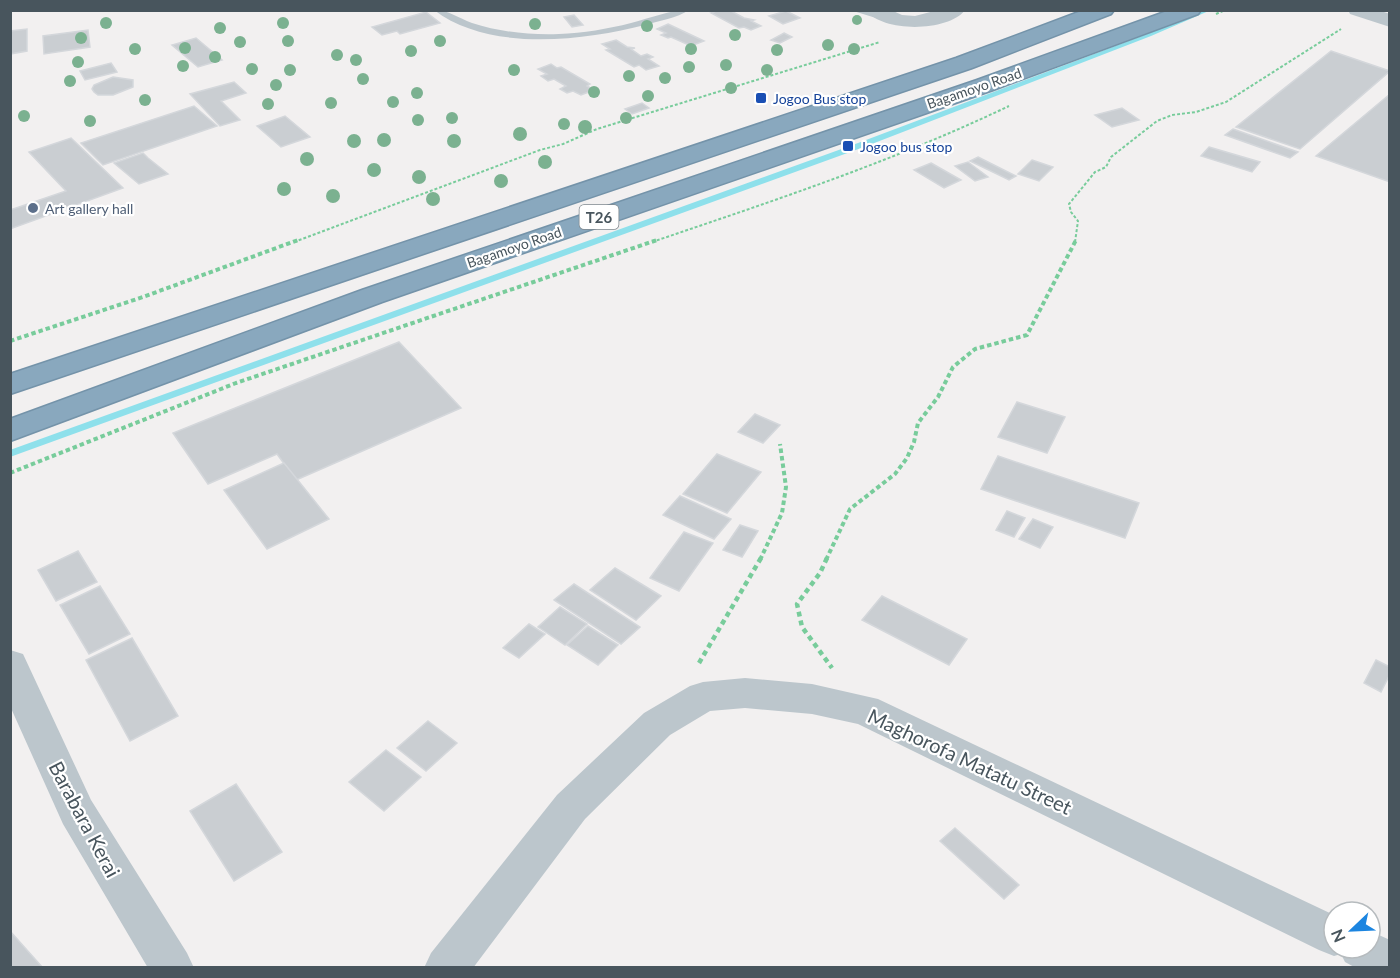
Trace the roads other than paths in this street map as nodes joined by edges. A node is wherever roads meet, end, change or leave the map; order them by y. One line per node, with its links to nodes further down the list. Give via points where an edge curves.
1 (438, 10): 2 (lane, via 454,20 497,33 534,39 610,31)
2 (685, 10)
3 (854, 10): 8 (lane)
4 (956, 10): 8 (street, via 924,22 904,24)
5 (1104, 10): 10 (highway, Bagamoyo Road / T26, via 953,67)
6 (1363, 12): 9 (street)
7 (1203, 13): 11 (highway, Bagamoyo Road / T26, via 985,84 372,296)
8 (883, 15)
9 (1389, 21)
10 (10, 385)
11 (10, 431)
12 (10, 664): 14 (street, Barabara Kerai, via 76,812)
13 (1322, 930): 15 (street, Maghorofa Matatu Street, via 865,710 812,699 746,693 703,697 657,724 571,807)
14 (172, 968)
15 (446, 968)

